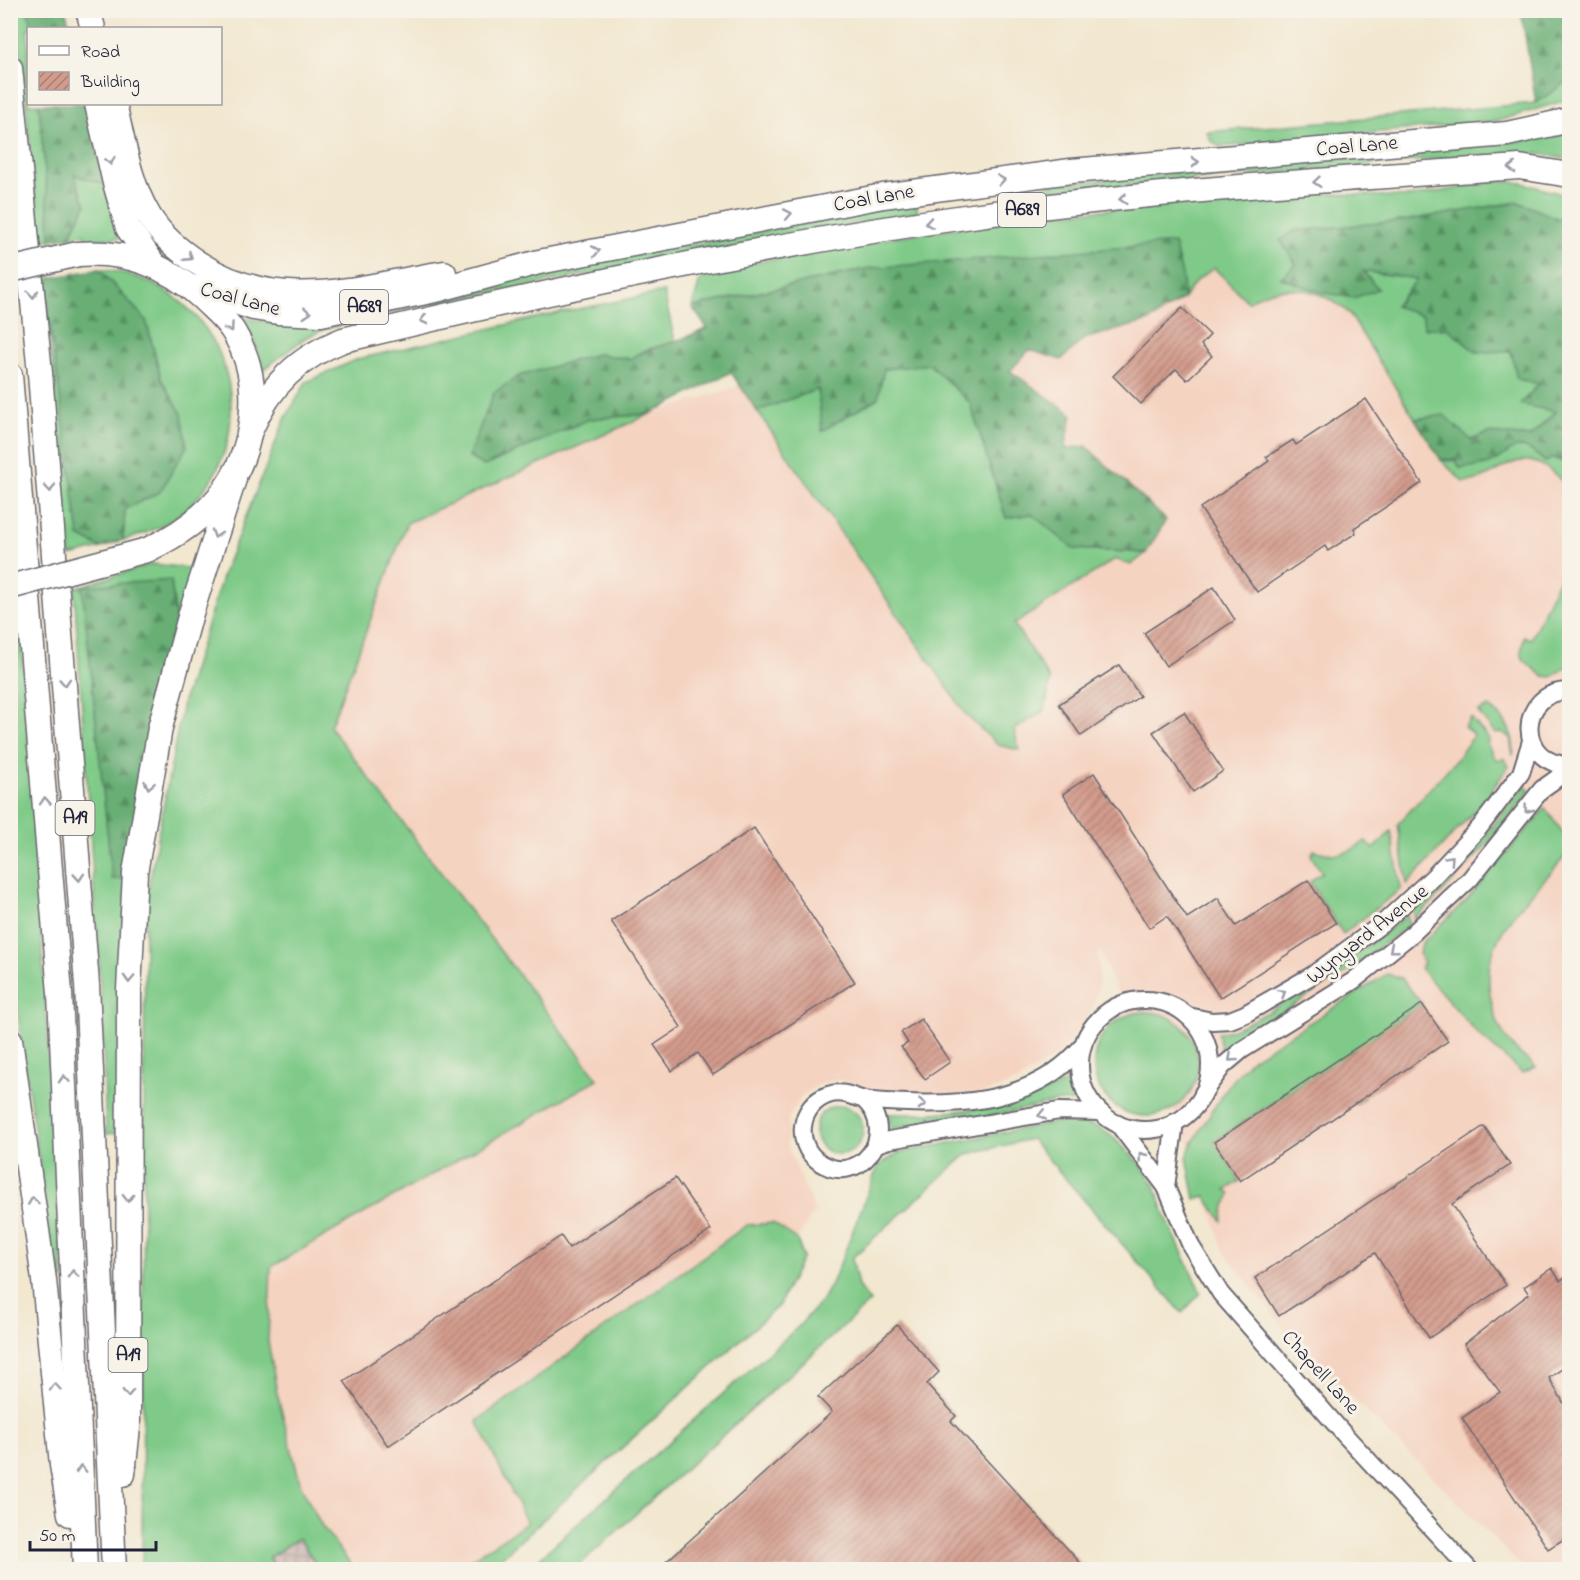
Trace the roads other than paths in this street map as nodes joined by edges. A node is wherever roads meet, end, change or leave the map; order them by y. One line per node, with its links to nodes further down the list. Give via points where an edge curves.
1 (78, 10): 3 (highway)
2 (88, 10): 4 (highway)
3 (81, 27)
4 (93, 27)
5 (10, 68): 33 (highway, A19, one-way to 33, via 40,373 87,985)
6 (97, 105): 11 (highway, A689, one-way to 11, via 128,228)
7 (114, 105): 10 (highway, A689, one-way to 10, via 138,194 149,216 180,252 240,285 266,292 310,294)
8 (1569, 120): 10 (highway, Coal Lane / A689, one-way to 8, via 883,196 1071,171 1507,134)
9 (1569, 175): 15 (highway, Coal Lane / A689, one-way to 15, via 1519,167 1082,202 794,245 481,307 343,339 324,347 283,377 261,405)
10 (539, 262): 13 (highway, Coal Lane / A689, one-way to 10, via 253,308 321,314 440,289)
11 (154, 265): 12 (highway, A689, bridge, via 107,252 78,254); 13 (highway, A689)
12 (10, 270)
13 (189, 286): 15 (highway, A689, one-way to 15, via 233,332 249,366)
14 (10, 375): 32 (highway, A19, one-way to 14, via 60,993)
15 (252, 429): 16 (highway, A689)
16 (234, 479): 17 (highway, A689, bridge, via 188,527 147,550); 33 (highway, A19, one-way to 33, via 191,613 160,728 135,873 129,990 128,1427)
17 (10, 587)
18 (1568, 689): 19 (street, Wynyard Avenue, via 1546,697 1533,711 1529,723)
19 (1531, 741): 20 (street, via 1546,760); 21 (street, Wynyard Avenue, one-way to 19, via 1212,1021 1245,1014 1311,976 1382,924 1480,826 1521,773)
20 (1569, 767): 24 (street, Wynyard Avenue, one-way to 24, via 1542,789 1470,879 1422,925 1353,981 1242,1050 1223,1066)
21 (1188, 1016): 23 (street, Wynyard Avenue, via 1159,1001 1129,1002 1102,1016); 24 (street, Wynyard Avenue, via 1202,1033 1209,1052 1209,1073)
22 (10, 1040): 31 (highway, one-way to 22, via 62,1465 44,1280)
23 (1083, 1045): 25 (street, one-way to 23, via 968,1103 999,1096 1053,1073); 26 (street, Wynyard Avenue, via 1082,1081)
24 (1203, 1093): 27 (street, Wynyard Avenue, via 1192,1110)
25 (864, 1100): 29 (street, via 878,1122); 29 (street, via 843,1093 821,1098 806,1114 802,1128 805,1143 818,1161 838,1169 859,1164)
26 (1100, 1112): 28 (street, Wynyard Avenue); 29 (street, one-way to 29, via 1059,1112)
27 (1175, 1122): 28 (street, Wynyard Avenue, via 1147,1130); 30 (street)
28 (1118, 1124): 30 (street, Chapell Lane, one-way to 28)
29 (876, 1144)
30 (1166, 1187): 34 (street, Chapell Lane, via 1191,1246 1221,1294)
31 (79, 1569)
32 (85, 1569)
33 (114, 1569)
34 (1470, 1569)

